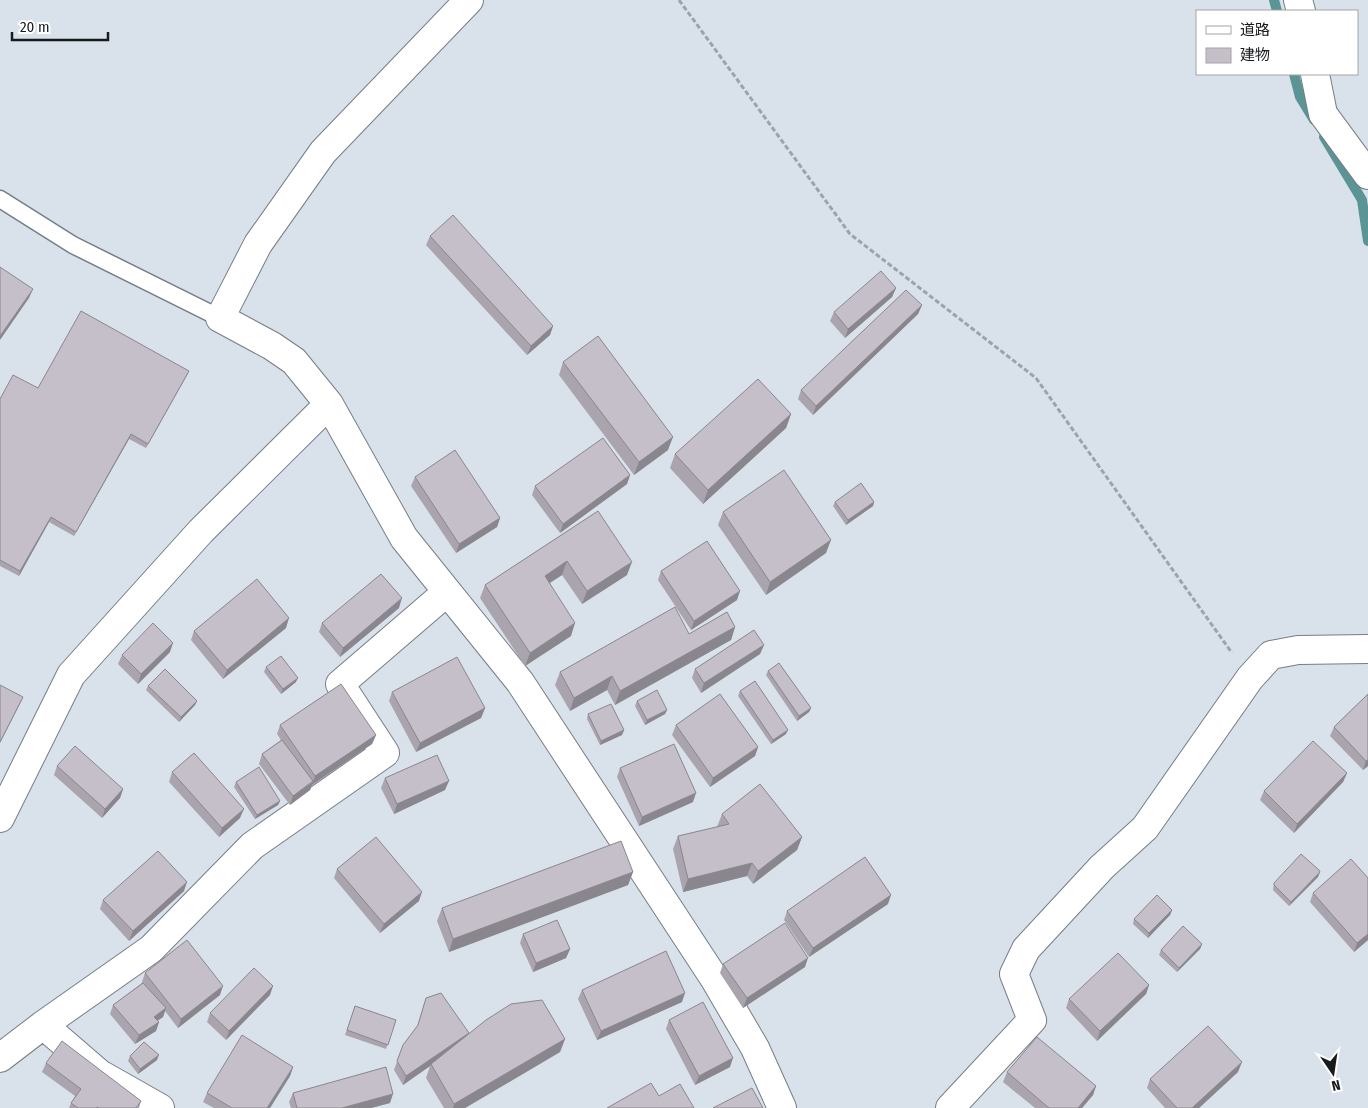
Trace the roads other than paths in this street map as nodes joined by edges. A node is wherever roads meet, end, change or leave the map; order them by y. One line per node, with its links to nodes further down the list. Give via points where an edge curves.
1 (469, 0): 5 (street, via 323,152 258,244)
2 (1315, 75): 3 (street, via 1324,114)
3 (1368, 175)
4 (0, 199): 5 (lane, via 73,245)
5 (220, 318): 6 (street, via 294,361)
6 (329, 404): 7 (street, via 404,538); 9 (street, via 201,531 71,676)
7 (447, 592): 10 (street, via 340,684 385,753 252,846 151,949); 13 (street, via 520,682 714,978 755,1048)
8 (1368, 650): 14 (street, via 1298,650 1271,655 1250,678 1145,828 1102,867 1026,949 1014,974 1032,1020)
9 (0, 818)
10 (43, 1025): 11 (street); 12 (street, via 100,1074)
11 (0, 1058)
12 (160, 1108)
13 (782, 1108)
14 (950, 1108)

